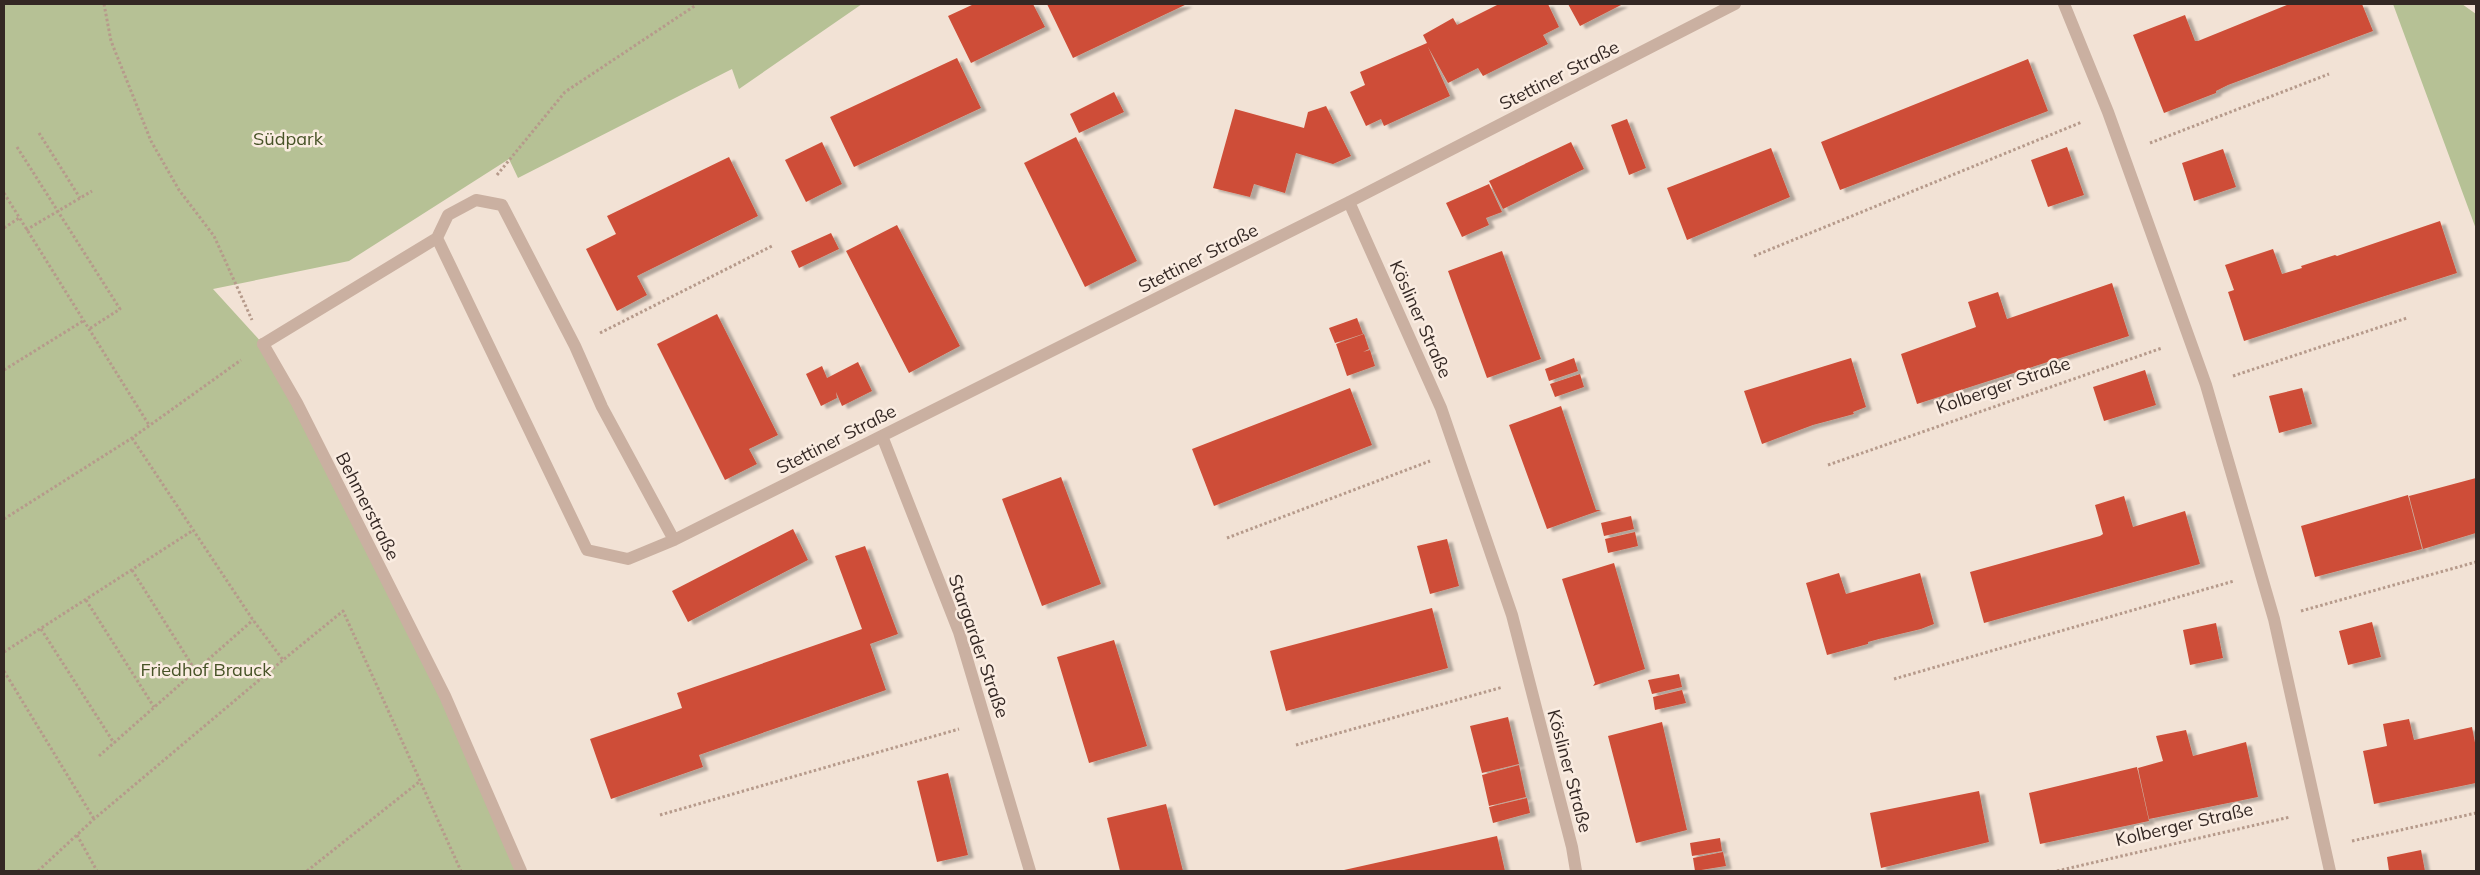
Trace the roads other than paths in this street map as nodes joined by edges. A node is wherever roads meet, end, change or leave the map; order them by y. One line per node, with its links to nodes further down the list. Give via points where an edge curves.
1 (1735, 4): 3 (street, Stettiner Straße)
2 (2064, 4): 10 (street, via 2108,112 2206,385 2274,619)
3 (1349, 202): 5 (street, Stettiner Straße); 9 (street, Kösliner Straße, via 1441,408 1512,615)
4 (437, 238): 6 (street, Stettiner Straße, via 587,550 628,559); 6 (street, via 448,214 476,200 502,205 575,346 602,407); 7 (street, Behmerstraße, via 263,344 297,403 445,696)
5 (882, 436): 6 (street, Stettiner Straße); 8 (street, Stargarder Straße, via 959,632)
6 (674, 540)
7 (521, 871)
8 (1030, 871)
9 (1576, 871)
10 (2330, 871)

